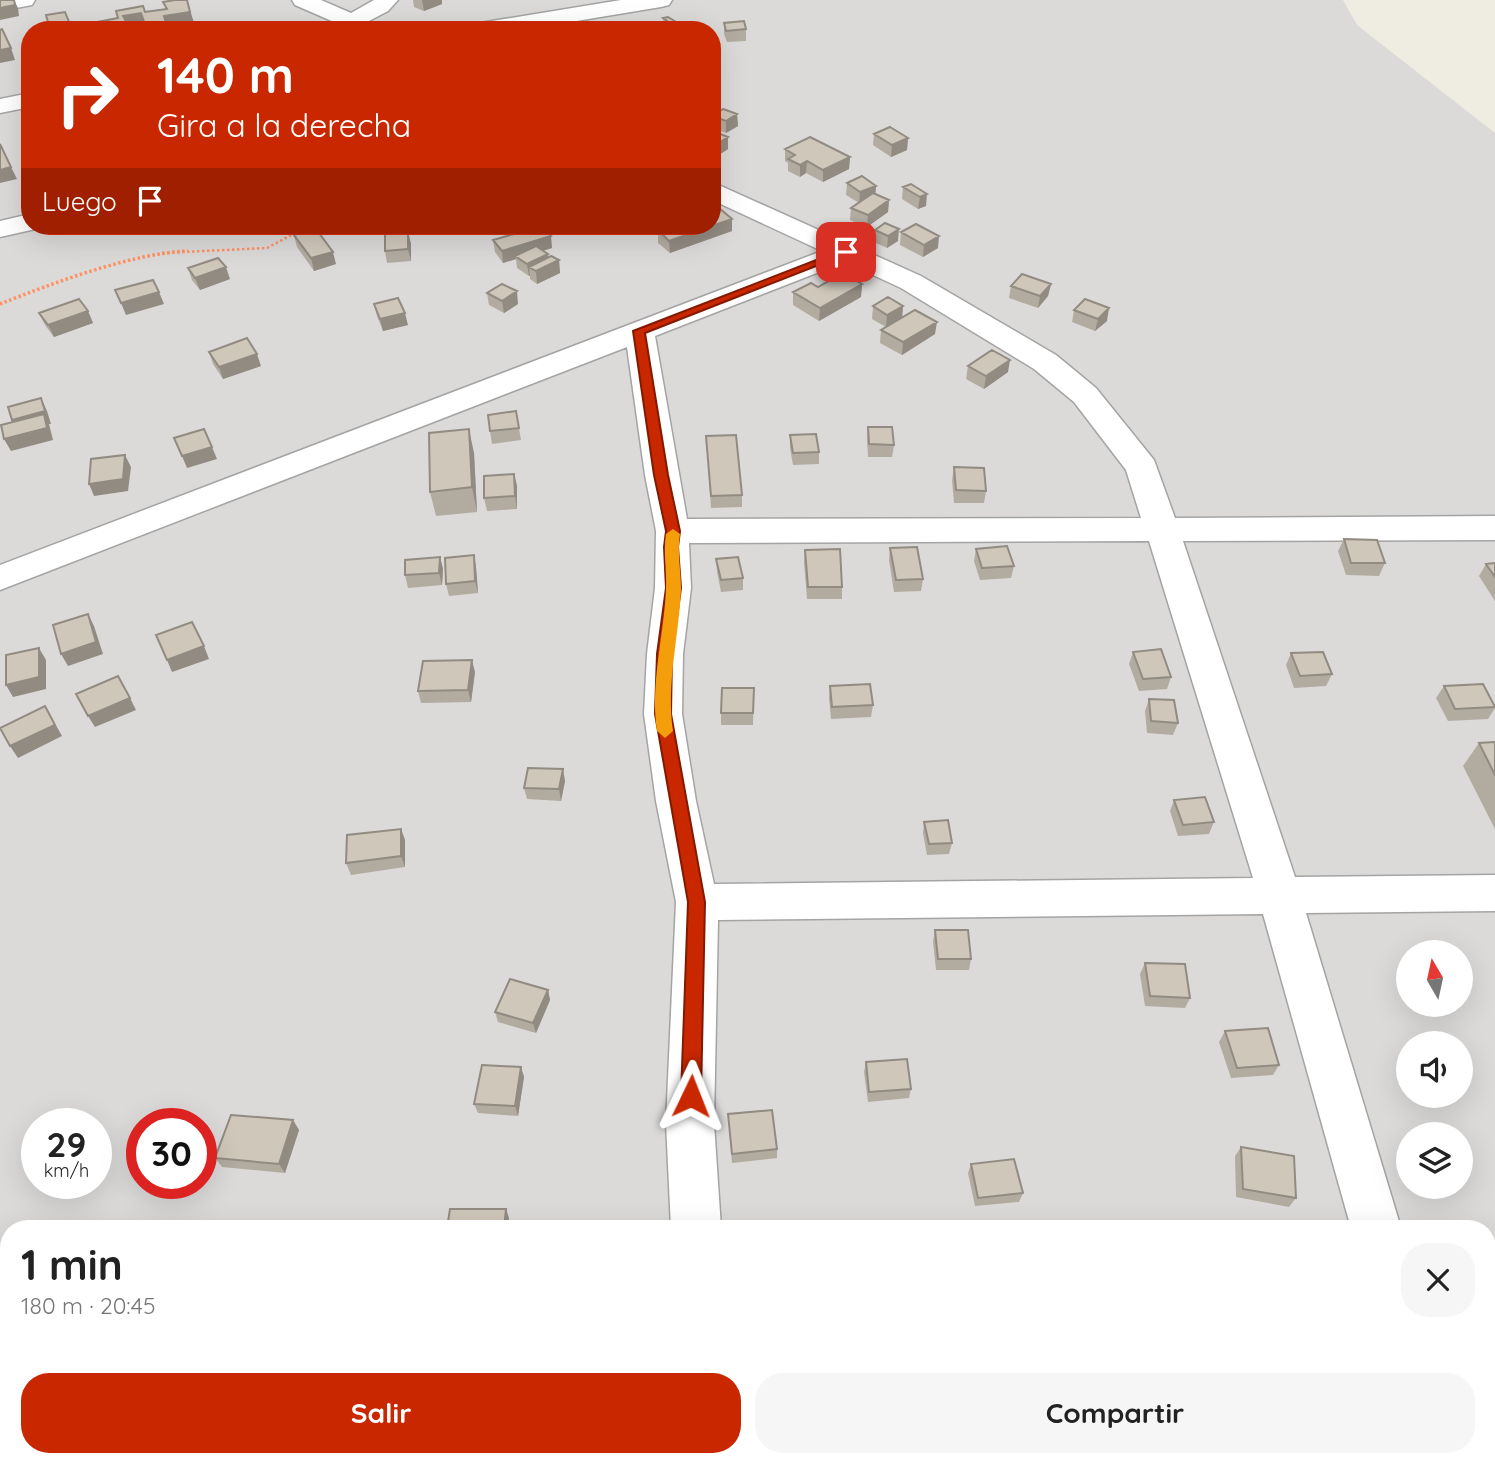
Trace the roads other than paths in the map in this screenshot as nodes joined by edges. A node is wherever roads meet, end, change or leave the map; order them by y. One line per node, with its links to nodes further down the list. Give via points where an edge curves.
1 (24, 0): 5 (street)
2 (303, 0): 6 (street)
3 (387, 0): 7 (street)
4 (661, 0): 8 (street)
5 (0, 4)
6 (342, 21)
7 (361, 21)
8 (534, 21)
9 (21, 102): 10 (street)
10 (0, 106)
11 (721, 194): 14 (street)
12 (21, 224): 13 (street)
13 (0, 229)
14 (846, 252): 15 (street); 16 (street, via 911,282 1045,362 1085,395 1142,468)
15 (639, 331): 18 (street); 19 (street)
16 (1161, 527): 17 (street); 18 (street); 21 (street)
17 (1495, 528)
18 (673, 531): 22 (street, via 663,714)
19 (0, 578)
20 (1495, 893): 21 (street)
21 (1279, 896): 22 (street); 24 (street)
22 (697, 902): 23 (street, via 690,1123)
23 (696, 1220)
24 (1374, 1220)

